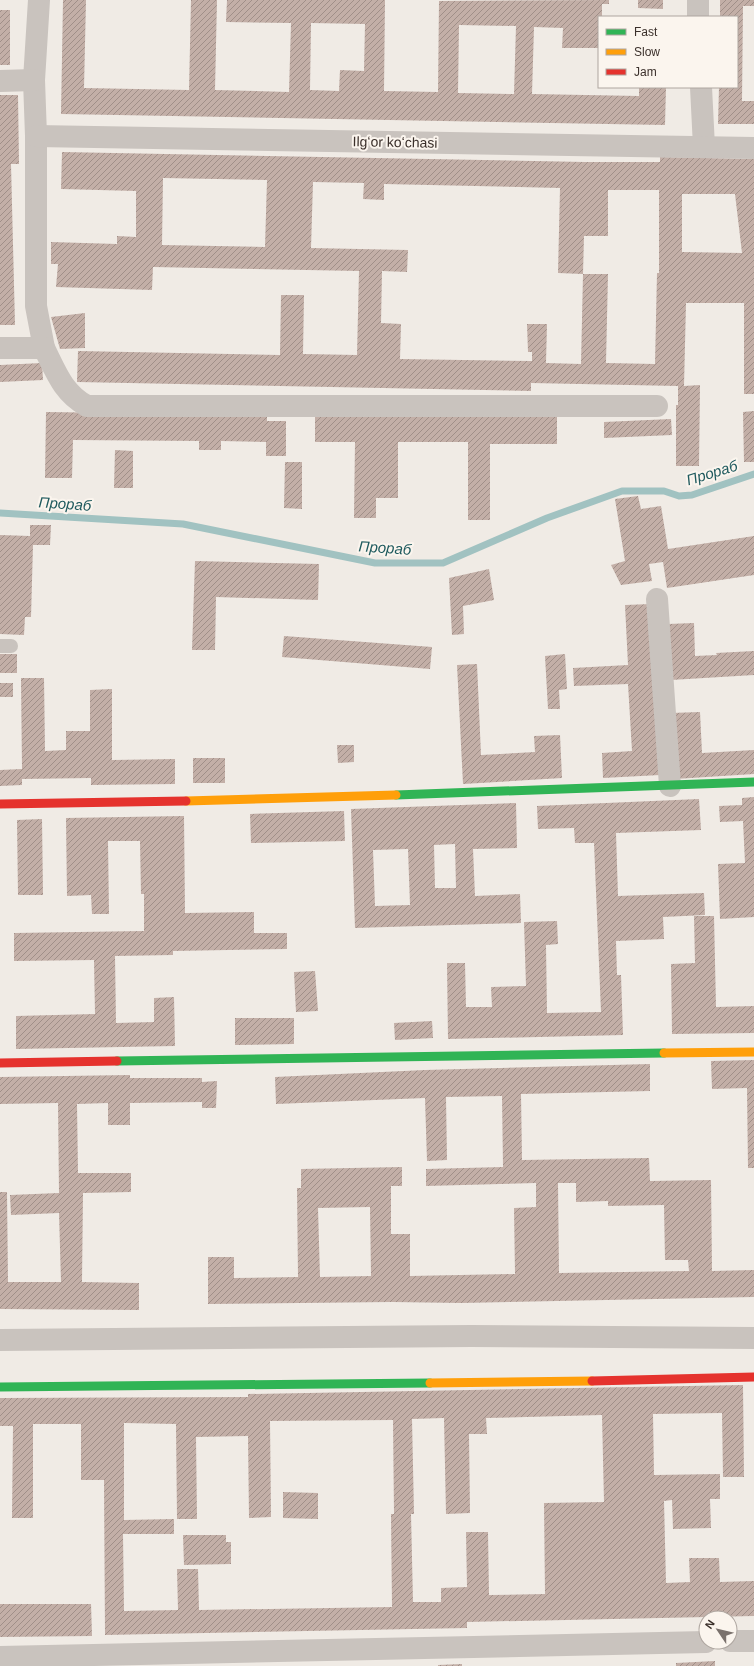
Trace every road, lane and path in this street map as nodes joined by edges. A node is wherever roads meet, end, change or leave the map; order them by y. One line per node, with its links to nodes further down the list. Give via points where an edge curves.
1 (39, 0): 4 (street)
2 (698, 0): 3 (street)
3 (698, 16)
4 (34, 80): 5 (street); 7 (street)
5 (0, 81)
6 (701, 88): 8 (street)
7 (36, 136): 8 (street, Ilgʻor koʻchasi); 11 (street, via 36,306)
8 (704, 147): 9 (street, Ilgʻor koʻchasi)
9 (754, 148)
10 (0, 348): 11 (street)
11 (44, 348): 12 (street, via 59,380 76,400 87,406)
12 (657, 406)
13 (657, 599): 15 (street)
14 (754, 782): 15 (street)
15 (670, 786): 16 (street, via 327,798)
16 (0, 804)
17 (754, 1052): 18 (street)
18 (0, 1063)
19 (754, 1338): 20 (street, via 463,1336)
20 (0, 1340)
21 (754, 1377): 22 (street, via 481,1383)
22 (0, 1387)
23 (738, 1641): 24 (street)
24 (754, 1641)
25 (698, 1642): 26 (street)
26 (0, 1657)

